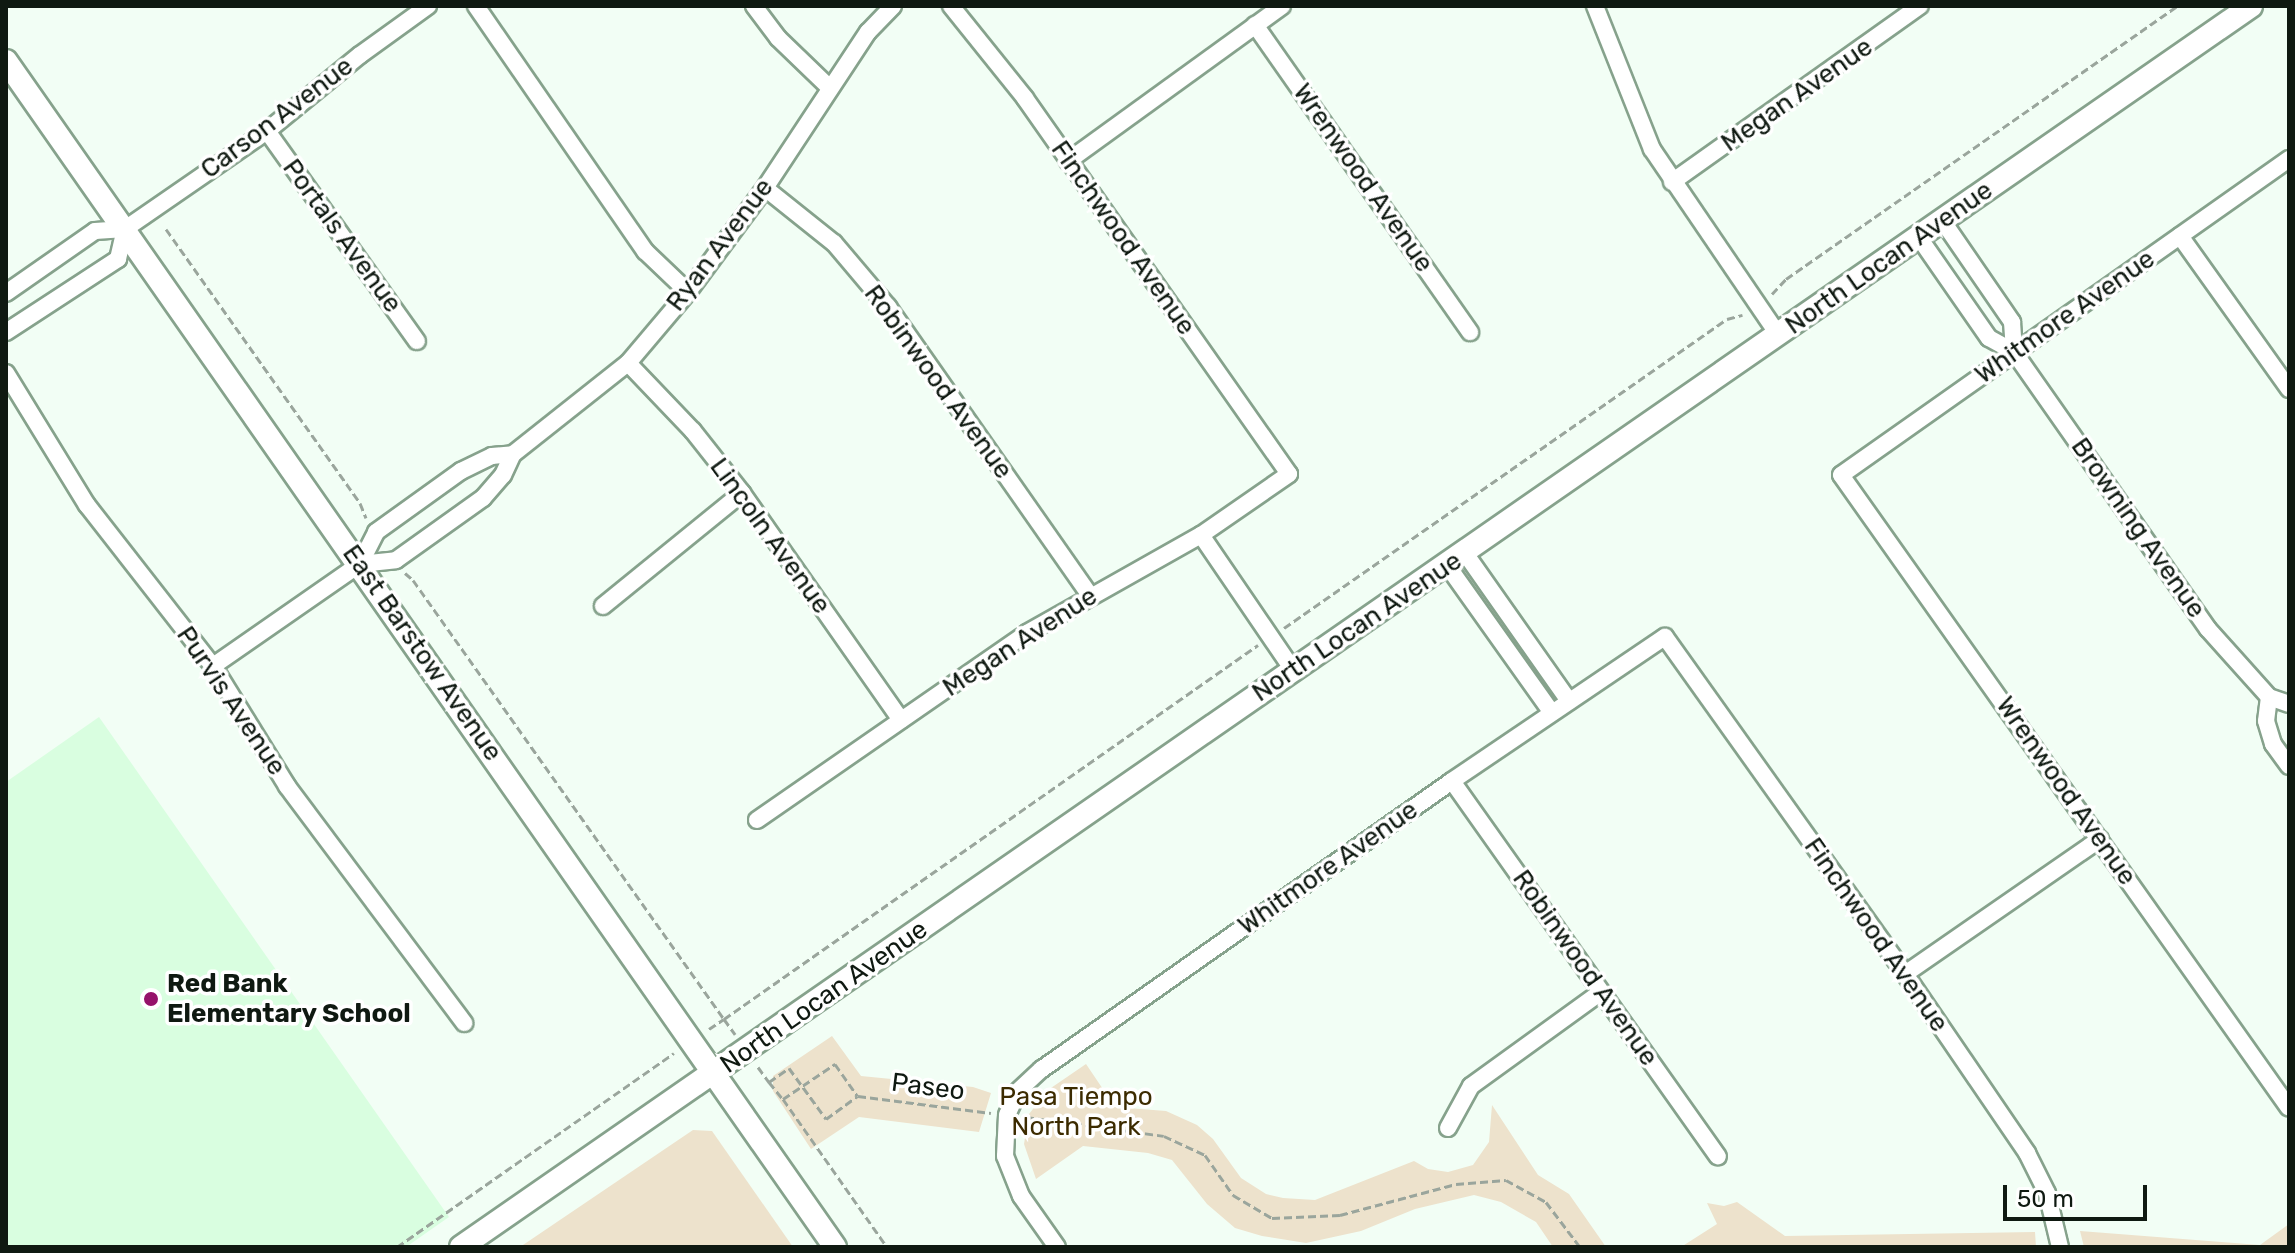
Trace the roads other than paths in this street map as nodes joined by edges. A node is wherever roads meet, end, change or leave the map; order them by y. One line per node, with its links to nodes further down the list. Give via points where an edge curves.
1 (428, 6): 13 (street, Carson Avenue)
2 (476, 6): 22 (street, via 645,251)
3 (754, 6): 12 (street, via 786,48)
4 (893, 6): 12 (street, Ryan Avenue)
5 (951, 6): 15 (street, Finchwood Avenue)
6 (1282, 6): 10 (street)
7 (1595, 6): 16 (street, via 1641,126)
8 (1920, 6): 16 (street, Megan Avenue)
9 (2248, 7): 18 (street, North Locan Avenue)
10 (1255, 25): 15 (street); 25 (street, Wrenwood Avenue)
11 (6, 61): 19 (street, East Barstow Avenue)
12 (830, 88): 17 (street, Ryan Avenue)
13 (267, 131): 19 (street, Carson Avenue); 27 (street, Portals Avenue)
14 (2289, 159): 21 (street, Whitmore Avenue)
15 (1068, 161): 33 (street, Finchwood Avenue)
16 (1672, 182): 26 (street)
17 (765, 188): 22 (street, Ryan Avenue); 39 (street, Robinwood Avenue, via 834,243 888,307)
18 (1942, 220): 20 (street, North Locan Avenue); 28 (street, Browning Avenue, via 2012,322)
19 (125, 229): 23 (street, Carson Avenue, via 95,231); 24 (street, via 118,259); 38 (street, East Barstow Avenue)
20 (1918, 236): 26 (street, North Locan Avenue); 28 (street, Browning Avenue, via 1989,338)
21 (2180, 236): 28 (street, Whitmore Avenue); 31 (street)
22 (688, 292): 29 (street, Ryan Avenue)
23 (6, 293)
24 (6, 332)
25 (1470, 332)
26 (1779, 336): 37 (street, North Locan Avenue)
27 (417, 341)
28 (2014, 352): 34 (street, Whitmore Avenue); 44 (street, Browning Avenue, via 2208,629)
29 (628, 363): 32 (street, Ryan Avenue); 35 (street, Lincoln Avenue, via 693,431)
30 (6, 373): 42 (street, Purvis Avenue, via 87,505)
31 (2289, 389)
32 (513, 454): 38 (street, Ryan Avenue, via 492,456 461,471 376,532); 38 (street, Ryan Avenue, via 483,498 396,560)
33 (1289, 474): 36 (street, Megan Avenue)
34 (1841, 475): 52 (street, Wrenwood Avenue)
35 (742, 493): 40 (street); 48 (street, Lincoln Avenue)
36 (1201, 535): 39 (street, Megan Avenue); 43 (street)
37 (1456, 559): 43 (street, North Locan Avenue); 45 (street); 47 (street)
38 (360, 564): 42 (street); 56 (street, East Barstow Avenue)
39 (1090, 595): 48 (street, Megan Avenue)
40 (603, 606)
41 (1665, 637): 45 (street, Whitmore Avenue); 53 (street, Finchwood Avenue)
42 (213, 666): 55 (street, Purvis Avenue, via 287,786)
43 (1293, 670): 56 (street, North Locan Avenue)
44 (2269, 697): 46 (street, Browning Avenue); 49 (street, via 2266,721 2273,744)
45 (1569, 701): 47 (street, Whitmore Avenue)
46 (2289, 704)
47 (1552, 713): 50 (street, Whitmore Avenue)
48 (901, 720): 51 (street, Megan Avenue)
49 (2289, 766)
50 (1452, 781): 54 (street, Robinwood Avenue); 62 (street, Whitmore Avenue, via 1018,1091 1007,1115 1005,1156 1021,1196)
51 (757, 820)
52 (2100, 839): 53 (street); 57 (street, Wrenwood Avenue)
53 (1905, 974): 63 (street, Finchwood Avenue, via 2027,1153 2047,1193)
54 (1601, 992): 58 (street, via 1471,1086); 59 (street, Robinwood Avenue)
55 (464, 1023)
56 (713, 1073): 60 (street, North Locan Avenue); 61 (street, East Barstow Avenue)
57 (2289, 1108)
58 (1448, 1128)
59 (1718, 1156)
60 (461, 1247)
61 (835, 1247)
62 (1057, 1247)
63 (2060, 1247)

